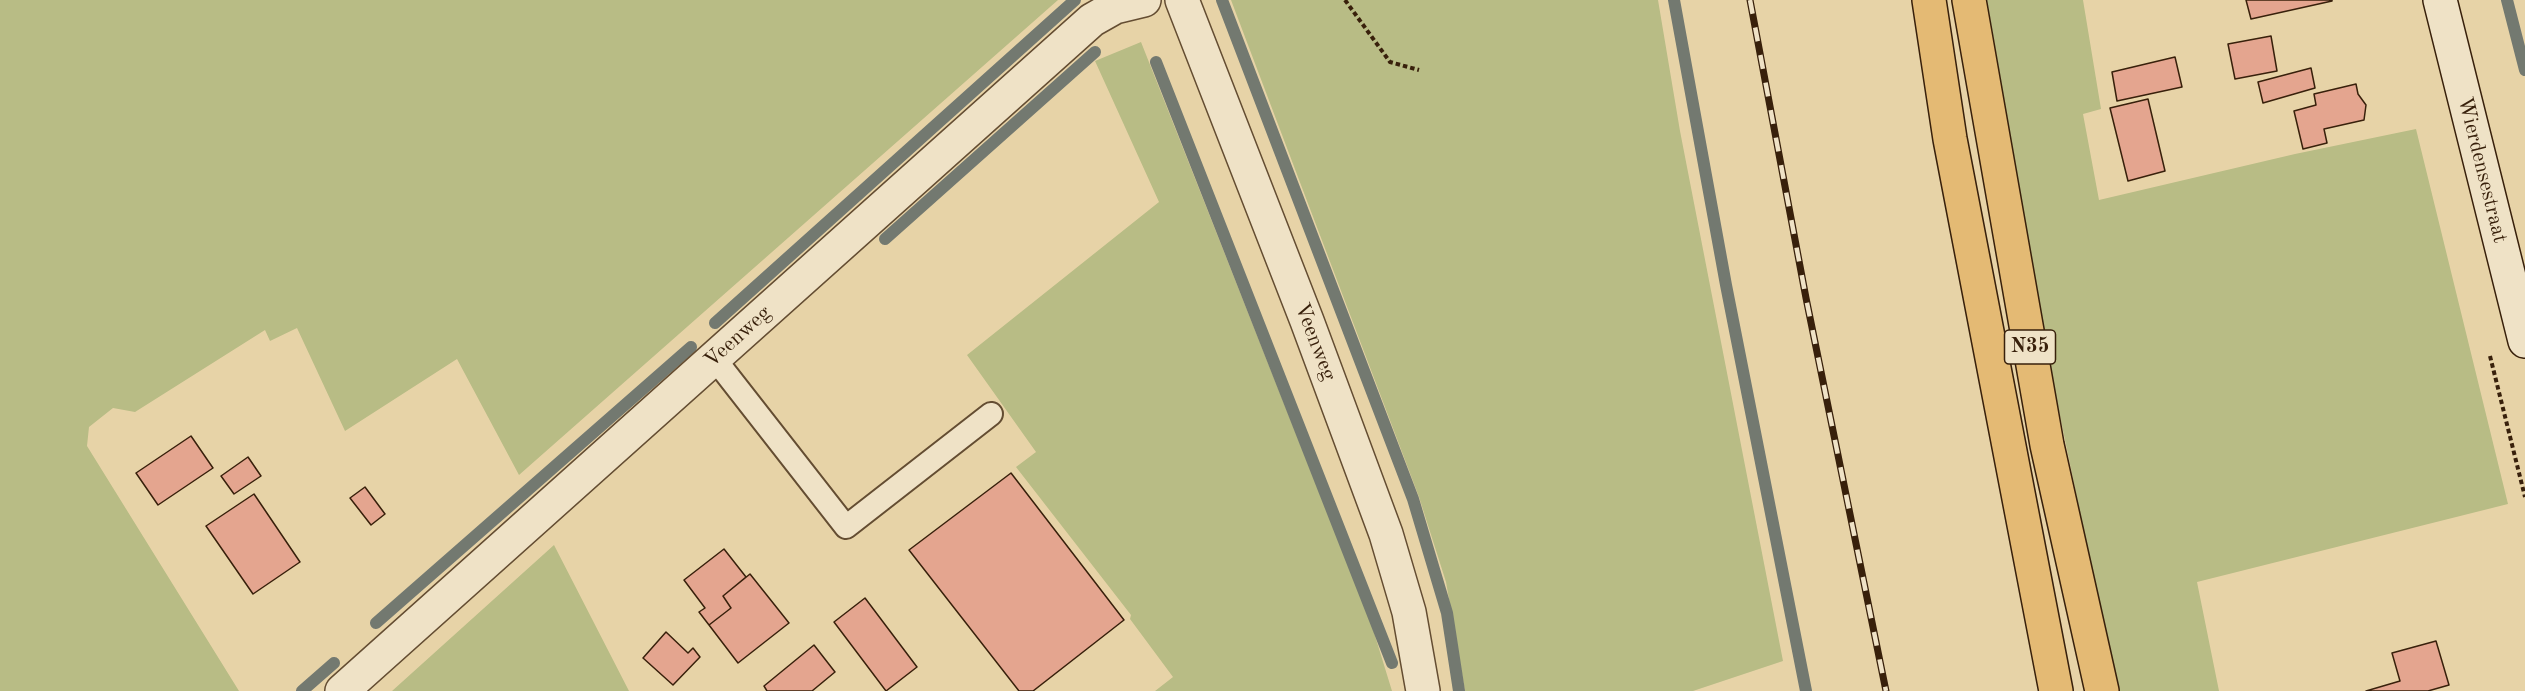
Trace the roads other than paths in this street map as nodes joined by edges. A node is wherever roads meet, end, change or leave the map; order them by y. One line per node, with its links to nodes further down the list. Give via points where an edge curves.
1 (1144, 0): 7 (street, Veenweg, via 1115,7 1092,20)
2 (1182, 0): 10 (street, Veenweg, via 1386,534 1409,612)
3 (1929, 0): 11 (main road, N35, via 1952,150)
4 (1970, 0): 12 (main road, N35, via 2047,445)
5 (2440, 0): 6 (street, Wierdensestraat)
6 (2525, 340)
7 (714, 358): 8 (lane, via 846,527); 9 (street, Veenweg)
8 (991, 414)
9 (342, 691)
10 (1423, 691)
11 (2056, 691)
12 (2102, 691)

